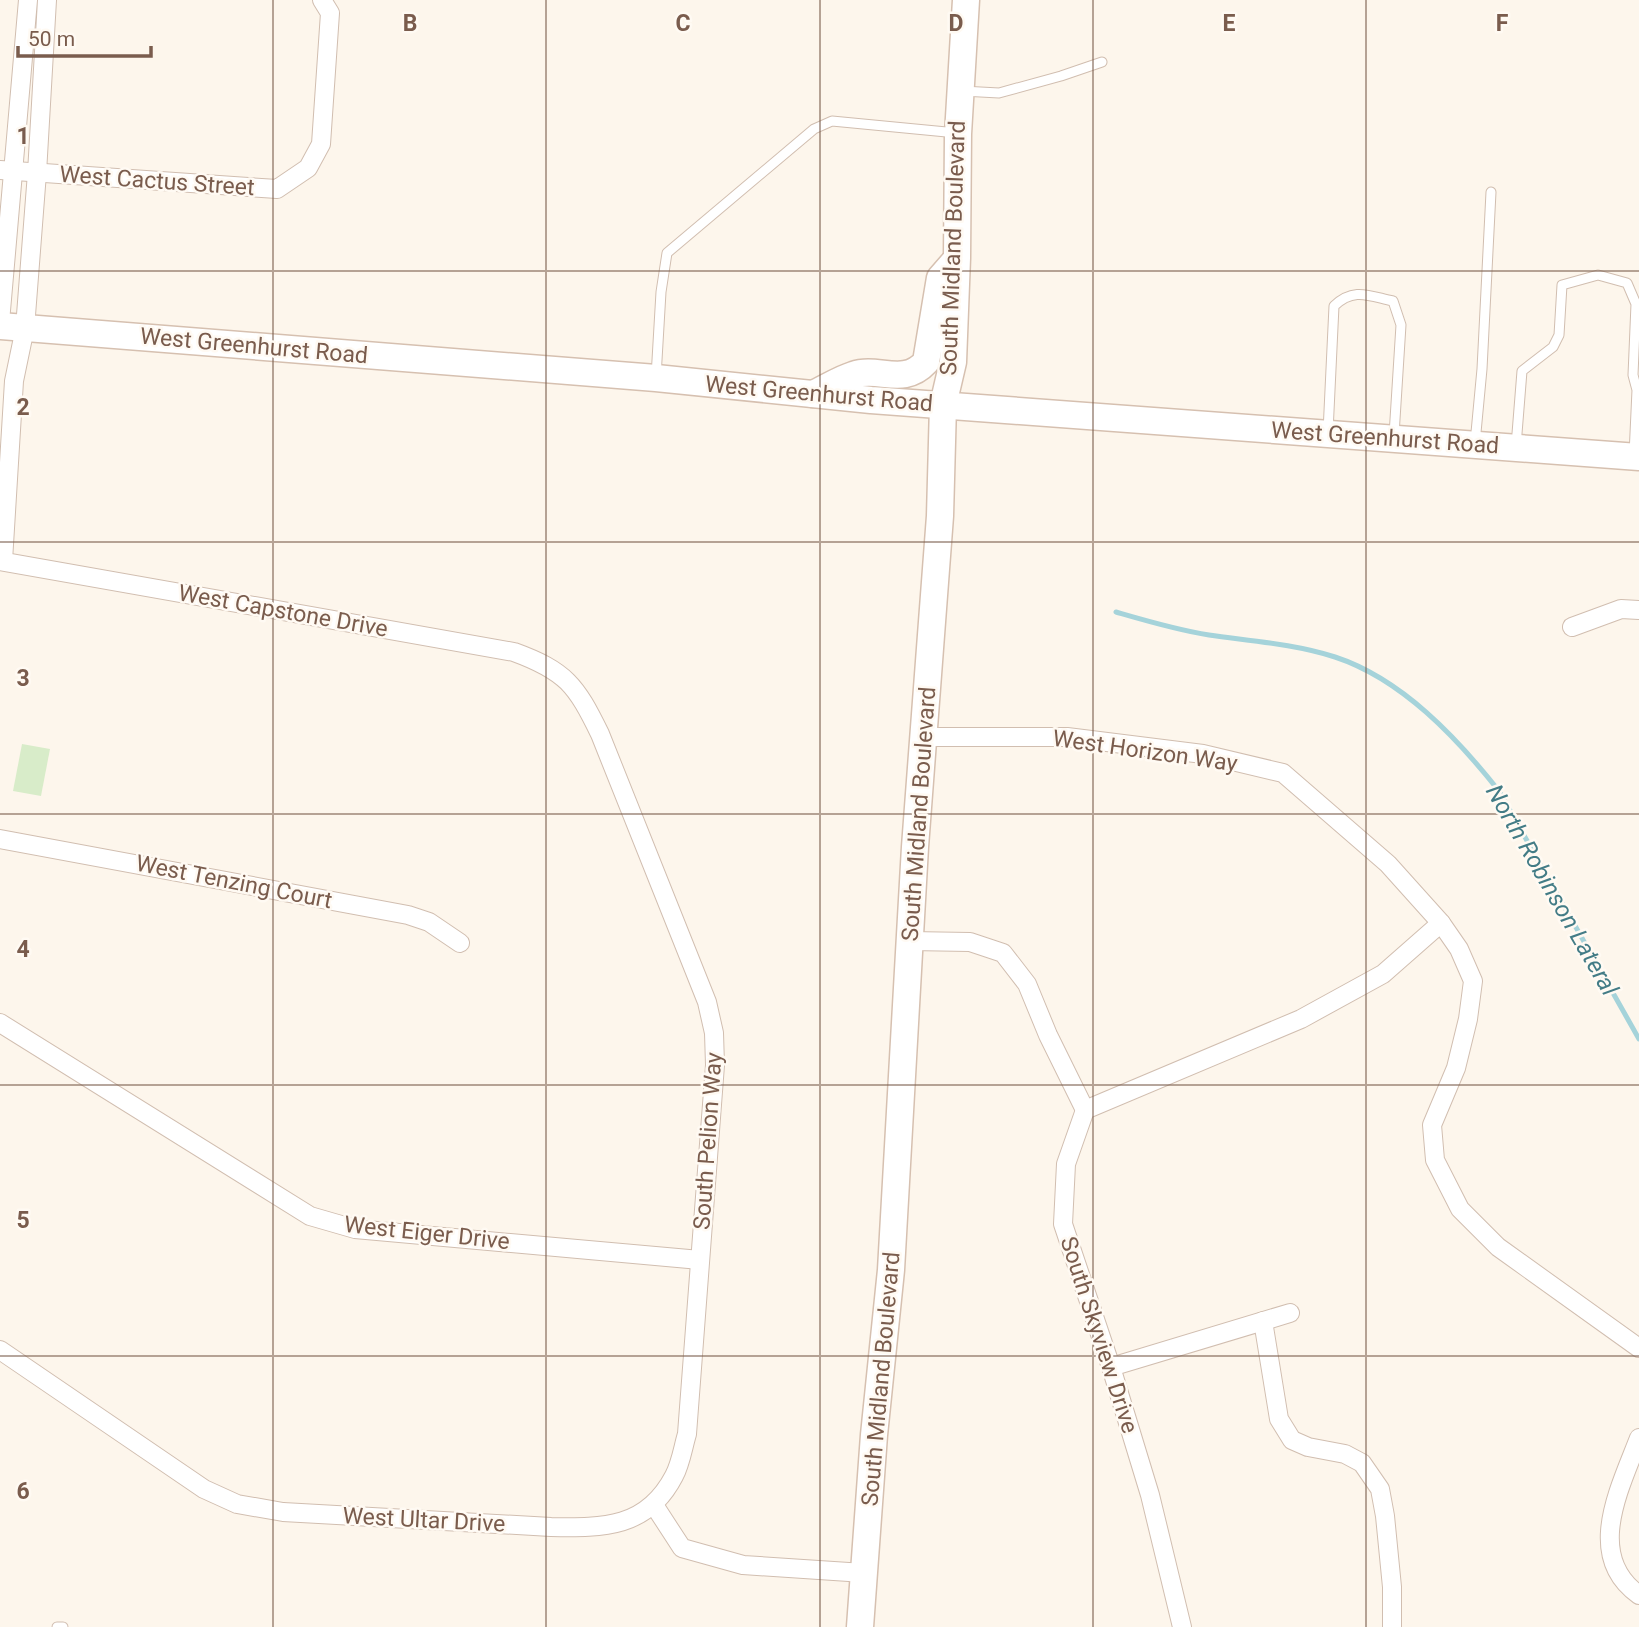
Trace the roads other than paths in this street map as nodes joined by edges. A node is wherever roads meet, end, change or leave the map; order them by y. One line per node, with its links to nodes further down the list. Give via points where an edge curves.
1 (28, 0): 8 (street)
2 (47, 0): 9 (street)
3 (322, 0): 9 (street, West Cactus Street, via 330,13 321,144 309,168 277,189)
4 (966, 0): 6 (main road, South Midland Boulevard)
5 (1102, 62): 6 (lane, via 999,93)
6 (960, 91): 7 (main road, South Midland Boulevard)
7 (958, 134): 11 (main road, South Midland Boulevard); 13 (lane, via 832,121 814,129 667,253)
8 (7, 170): 9 (street, West Cactus Street); 12 (street)
9 (37, 173): 12 (street)
10 (1491, 192): 18 (lane)
11 (957, 258): 14 (main road, via 940,278 926,362 917,371 856,374); 15 (main road, South Midland Boulevard, via 953,362)
12 (8, 325): 13 (main road, West Greenhurst Road); 21 (street, via 14,382)
13 (656, 378): 14 (main road, West Greenhurst Road)
14 (812, 395): 15 (main road, West Greenhurst Road)
15 (943, 405): 16 (main road, West Greenhurst Road); 25 (main road, South Midland Boulevard)
16 (1328, 433): 17 (main road, West Greenhurst Road); 17 (lane, via 1334,306 1345,296 1359,294 1393,301 1401,325)
17 (1394, 438): 18 (main road, West Greenhurst Road)
18 (1475, 444): 19 (main road, West Greenhurst Road)
19 (1516, 447): 20 (main road, West Greenhurst Road); 20 (lane, via 1522,371 1553,347 1559,335 1562,285 1598,275 1626,283 1636,304)
20 (1637, 456)
21 (1, 561): 24 (street, West Capstone Drive, via 514,652 540,661)
22 (1639, 610): 23 (street, via 1621,609)
23 (1572, 627)
24 (562, 676): 32 (street, South Pelion Way, via 582,697 600,734 712,1022 715,1065)
25 (925, 737): 27 (street, West Horizon Way, via 1067,737 1203,754 1283,773 1388,864); 28 (main road, South Midland Boulevard)
26 (0, 839): 29 (street, West Tenzing Court, via 408,915 429,922)
27 (1441, 923): 31 (street, via 1383,974 1301,1019); 35 (street, West Horizon Way, via 1459,948 1473,981 1456,1068 1432,1125 1435,1160 1460,1209 1498,1247)
28 (910, 941): 31 (street, via 970,943 1003,953 1027,984); 40 (main road, South Midland Boulevard, via 891,1270)
29 (460, 943)
30 (0, 1023): 32 (street, West Eiger Drive, via 310,1216 355,1229)
31 (1085, 1110): 37 (street, South Skyview Drive, via 1066,1164 1063,1224)
32 (700, 1260): 39 (street, South Pelion Way, via 687,1434 675,1475)
33 (1290, 1313): 34 (street)
34 (1263, 1321): 37 (street); 46 (street, via 1279,1419 1292,1440 1345,1454 1362,1464 1380,1489)
35 (1639, 1348)
36 (0, 1350): 39 (street, West Ultar Drive, via 204,1489 237,1504 283,1512 594,1528 622,1524)
37 (1111, 1367): 45 (street, South Skyview Drive, via 1150,1495)
38 (1639, 1438): 41 (street, via 1618,1493 1608,1540 1613,1565 1626,1586)
39 (654, 1505): 40 (street, via 682,1548 743,1565)
40 (864, 1573): 44 (main road, South Midland Boulevard)
41 (1639, 1595)
42 (57, 1627): 43 (lane)
43 (63, 1627)
44 (860, 1627)
45 (1182, 1627)
46 (1392, 1627)

